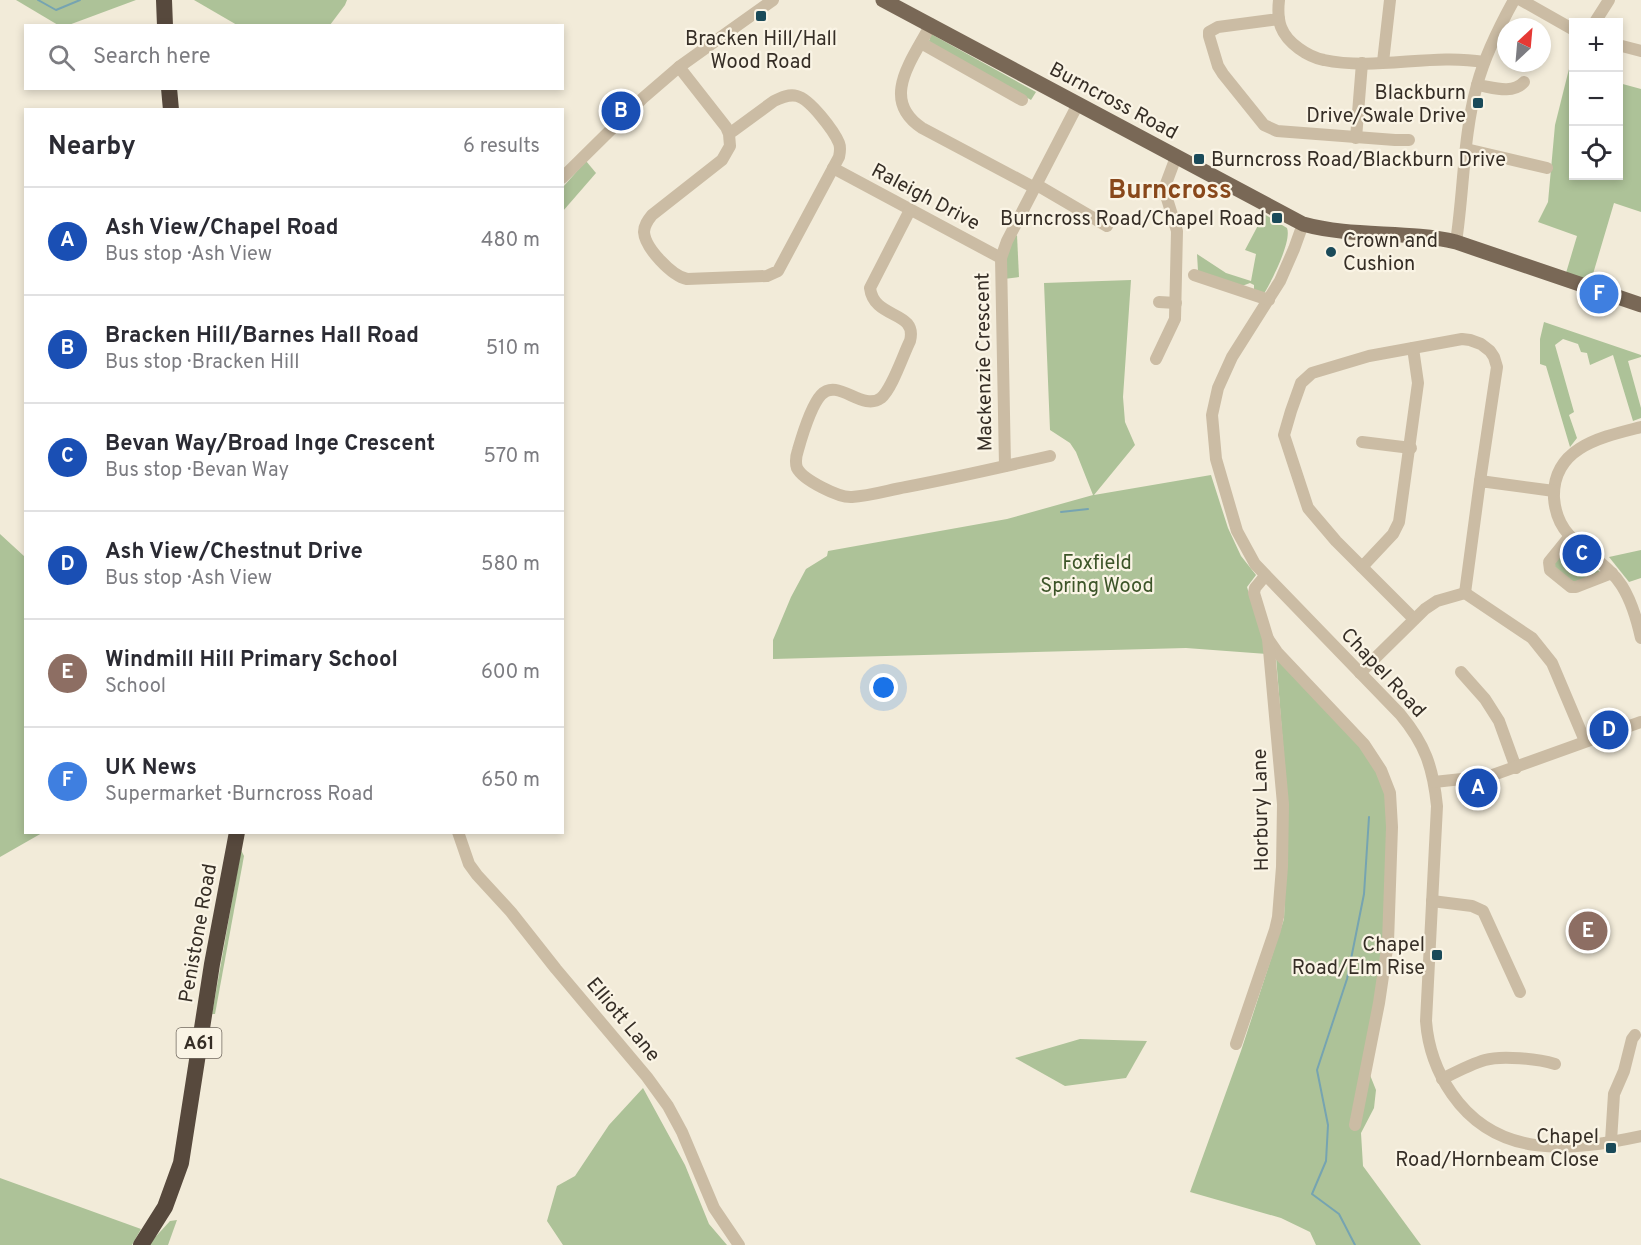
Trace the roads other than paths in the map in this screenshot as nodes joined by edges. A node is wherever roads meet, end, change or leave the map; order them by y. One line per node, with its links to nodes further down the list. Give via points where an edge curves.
1 (164, 0): 11 (highway)
2 (773, 0): 20 (street)
3 (883, 0): 12 (main road, Burncross Road)
4 (1279, 0): 10 (street)
5 (1390, 0): 17 (street)
6 (1514, 0): 18 (street)
7 (1521, 0): 13 (street)
8 (1609, 0): 9 (street)
9 (1598, 18)
10 (1279, 19): 19 (street, via 1292,41 1316,58); 28 (street, via 1213,29 1209,36 1220,70 1271,129)
11 (165, 24)
12 (931, 24): 14 (street); 25 (main road, Burncross Road)
13 (1569, 27)
14 (921, 43): 24 (street); 35 (street, via 901,83 902,103 912,122)
15 (1623, 46): 16 (street)
16 (1641, 51)
17 (1383, 62): 18 (street); 19 (street)
18 (1484, 62): 22 (street)
19 (1362, 63): 28 (street)
20 (679, 67): 27 (street); 34 (street)
21 (1524, 82): 22 (street, via 1509,90)
22 (1477, 85): 30 (street)
23 (169, 90): 26 (highway)
24 (1022, 100)
25 (1078, 104): 31 (main road, Burncross Road); 35 (street)
26 (171, 108)
27 (729, 134): 32 (street, via 782,97 801,97 838,140 840,150); 32 (street, via 730,146 722,160 652,215 645,227 647,241 680,278 766,276 778,271)
28 (1356, 138): 29 (street)
29 (1408, 140)
30 (1466, 149): 33 (street, via 1535,159); 39 (street)
31 (1176, 157): 37 (main road, Burncross Road); 44 (street, via 1164,189 1176,231)
32 (833, 168): 36 (street, Raleigh Drive)
33 (1547, 168)
34 (564, 176)
35 (1036, 186): 38 (street); 40 (street)
36 (910, 210): 40 (street, Raleigh Drive); 52 (street, Mackenzie Crescent, via 870,288 876,305 907,323 910,341 881,397 870,401 837,390 819,397 798,448 797,468 834,494 852,497)
37 (1303, 224): 39 (main road, Burncross Road, via 1336,231 1430,236); 42 (street, Chapel Road)
38 (1107, 226)
39 (1456, 242): 45 (main road, Burncross Road)
40 (1001, 258): 52 (street, Mackenzie Crescent)
41 (1194, 273): 42 (street)
42 (1269, 300): 58 (street, Chapel Road, via 1232,357 1218,388 1212,415 1216,459 1229,506 1245,547)
43 (1159, 302): 44 (street)
44 (1176, 303): 47 (street, via 1173,326)
45 (1641, 305)
46 (1413, 348): 50 (street, via 1418,383); 53 (street, via 1462,339 1481,344 1494,357 1496,376); 56 (street, via 1312,373 1298,389 1286,429 1286,444 1308,508)
47 (1156, 359)
48 (1641, 427): 54 (street, via 1596,439 1575,451 1562,466)
49 (1362, 442): 50 (street)
50 (1411, 448): 56 (street, via 1397,528)
51 (1050, 456): 52 (street, Mackenzie Crescent)
52 (1005, 466)
53 (1480, 481): 54 (street); 59 (street)
54 (1554, 490): 55 (street, via 1558,517)
55 (1570, 537): 57 (street); 57 (street, via 1549,562 1550,570 1571,587)
56 (1362, 567): 60 (street)
57 (1612, 573): 61 (street, via 1629,599)
58 (1265, 576): 62 (street, Horbury Lane, via 1254,593); 63 (street, Chapel Road)
59 (1465, 593): 60 (street, via 1437,601); 66 (street, via 1532,638 1552,663)
60 (1414, 620): 63 (street)
61 (1640, 633)
62 (1268, 639): 74 (street, Horbury Lane, via 1283,804 1279,906 1275,930); 77 (street, via 1364,744 1382,770 1390,793 1388,942)
63 (1360, 674): 68 (street, Chapel Road, via 1410,727 1427,755)
64 (1462, 679): 67 (street, via 1485,699 1499,721)
65 (1641, 722): 66 (street)
66 (1585, 741): 67 (street)
67 (1516, 768): 68 (street, via 1476,779)
68 (1434, 782): 71 (street, Chapel Road, via 1437,825)
69 (237, 834): 80 (highway, Penistone Road / A61, via 182,1163 165,1207)
70 (459, 834): 81 (street, Elliott Lane, via 477,875 668,1106 714,1208)
71 (1432, 901): 72 (street, via 1483,911); 76 (street, Chapel Road, via 1427,1038)
72 (1514, 988)
73 (1635, 1035): 79 (street, via 1614,1094)
74 (1236, 1044)
75 (1555, 1064): 76 (street, via 1493,1058)
76 (1442, 1078): 79 (street, Chapel Road, via 1471,1116 1505,1138 1546,1146)
77 (1355, 1125)
78 (1641, 1136): 79 (street, Chapel Road)
79 (1611, 1141)
80 (141, 1245)
81 (739, 1245)

